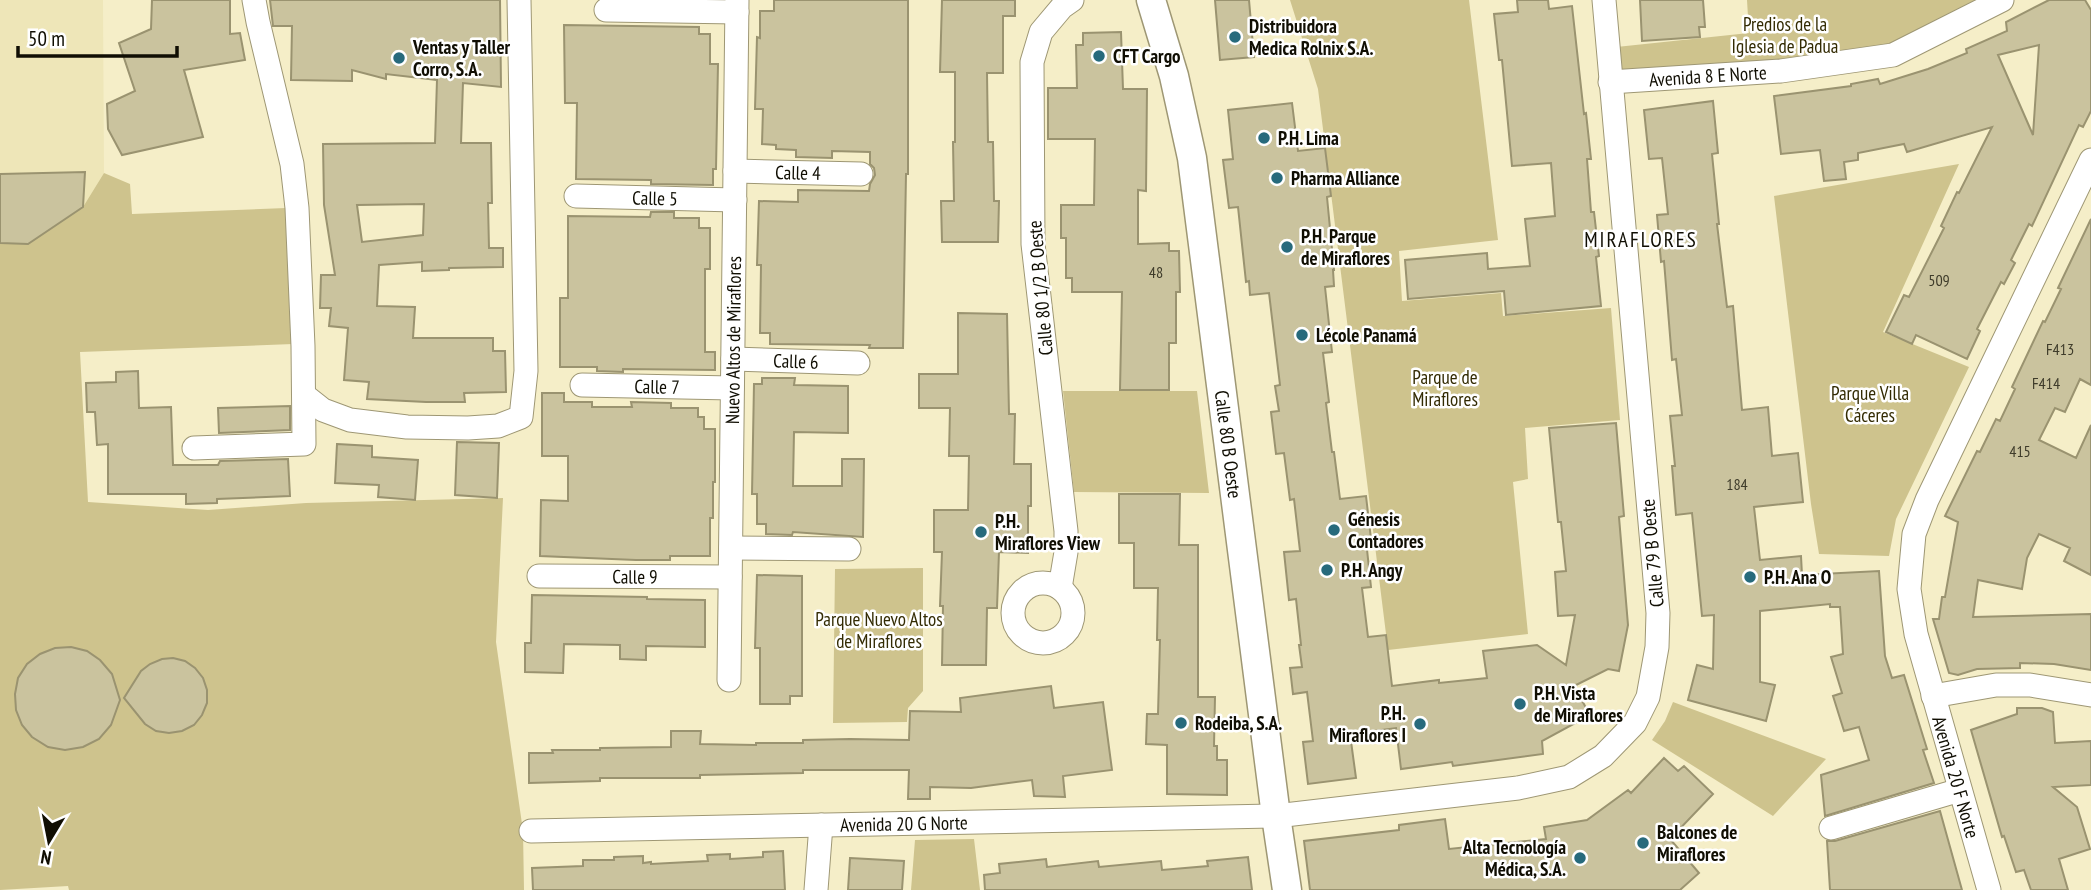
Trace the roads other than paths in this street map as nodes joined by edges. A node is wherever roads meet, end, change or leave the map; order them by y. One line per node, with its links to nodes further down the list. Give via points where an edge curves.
1 (254, 0): 19 (street, via 292,164)
2 (519, 0): 19 (street, via 526,371 521,416 498,426 407,427 350,420 323,410)
3 (1072, 0): 25 (street, Calle 80 1/2 B Oeste, via 1041,32 1032,62 1034,244 1066,531)
4 (1151, 0): 30 (street, Calle 80 B Oeste, via 1192,158)
5 (1604, 0): 9 (street, Calle 79 B Oeste)
6 (2002, 0): 9 (street, Avenida 8 E Norte, via 1893,55 1781,71)
7 (737, 6): 8 (street); 11 (street, Nuevo Altos de Miraflores)
8 (606, 10)
9 (1610, 82): 30 (street, Calle 79 B Oeste, via 1658,613 1648,697 1635,723 1603,756 1569,777 1518,788)
10 (2091, 160): 28 (street, via 1914,534 1909,589)
11 (735, 171): 12 (street, Calle 4); 14 (street, Nuevo Altos de Miraflores)
12 (861, 173)
13 (576, 196): 14 (street, Calle 5)
14 (735, 200): 15 (street, Nuevo Altos de Miraflores)
15 (733, 359): 16 (street, Calle 6); 18 (street, Nuevo Altos de Miraflores)
16 (858, 363)
17 (582, 385): 18 (street, Calle 7)
18 (733, 388): 21 (street, Nuevo Altos de Miraflores)
19 (304, 395): 20 (street, via 304,444)
20 (194, 448)
21 (731, 548): 22 (street); 24 (street, Nuevo Altos de Miraflores)
22 (849, 549)
23 (539, 576): 24 (street, Calle 9)
24 (730, 577): 26 (street, Nuevo Altos de Miraflores)
25 (1060, 588)
26 (729, 680)
27 (2091, 695): 28 (street, Avenida 20 F Norte, via 2030,685 1996,685)
28 (1933, 696): 29 (street, Avenida 20 F Norte)
29 (1960, 790): 32 (street); 36 (street, Avenida 20 F Norte)
30 (1276, 816): 31 (street, Avenida 20 G Norte); 35 (street, Calle 80 B Oeste)
31 (821, 825): 33 (street, Avenida 20 G Norte); 34 (street)
32 (1831, 828)
33 (531, 831)
34 (816, 890)
35 (1287, 890)
36 (1989, 890)

